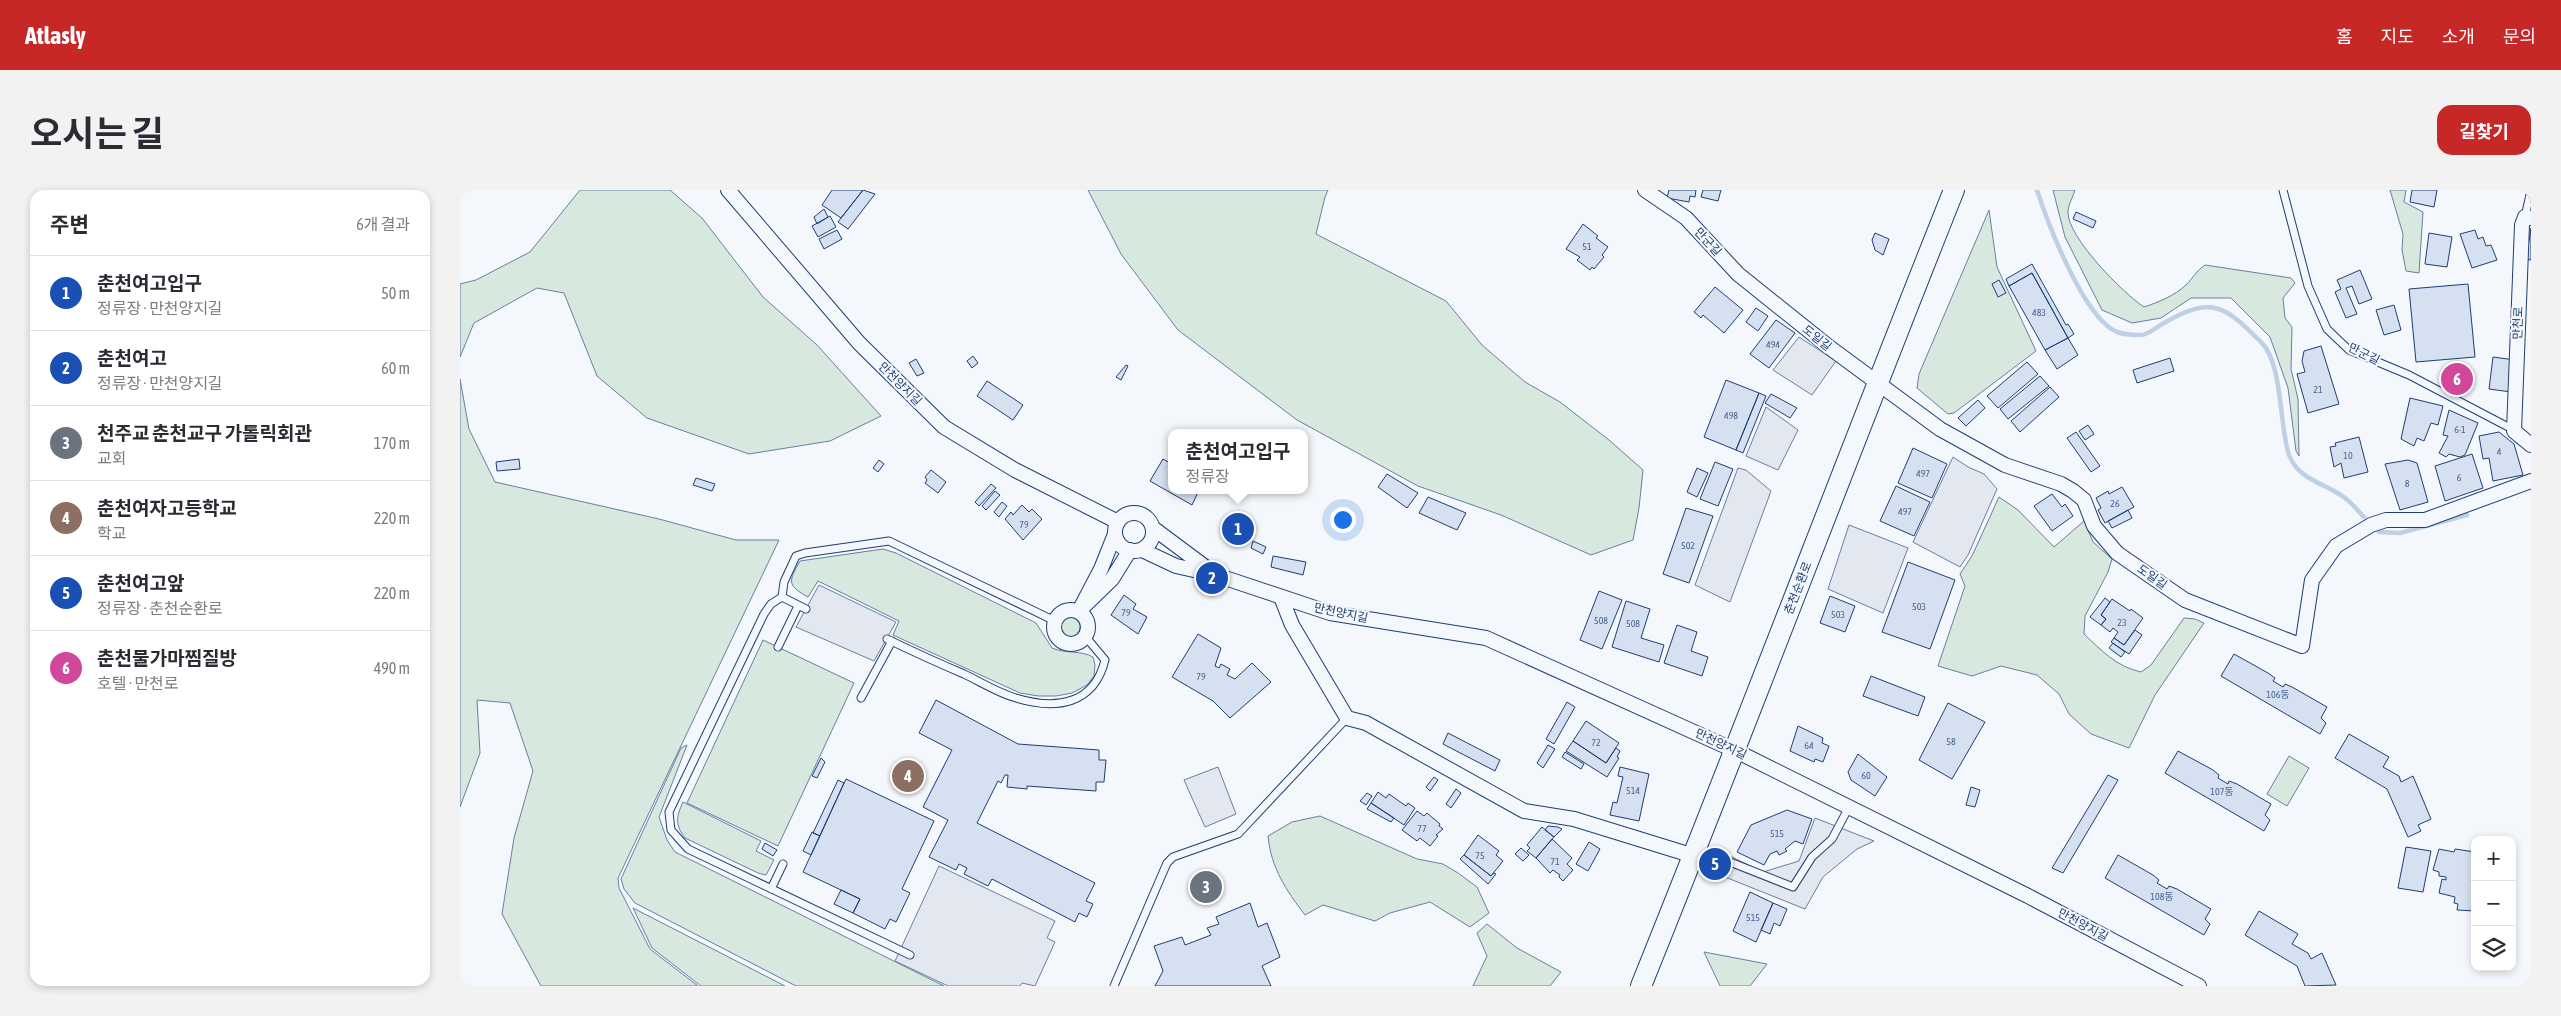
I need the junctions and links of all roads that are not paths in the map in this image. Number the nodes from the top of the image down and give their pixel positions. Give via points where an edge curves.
1 (728, 190) edge
2 (1645, 190) edge
3 (1954, 190) edge
4 (2283, 190) edge
5 (2531, 190) edge
6 (2528, 217) edge
7 (1768, 298) joint
8 (1876, 384) junction
9 (2514, 431) junction
10 (2531, 445) edge
11 (2531, 481) edge
12 (1117, 528) junction
13 (1153, 528) junction
14 (1136, 550) junction
15 (1216, 576) junction
16 (782, 597) junction
17 (1281, 597) junction
18 (798, 606) junction
19 (806, 609) dead end
20 (1078, 612) junction
21 (1054, 621) junction
22 (1085, 636) junction
23 (778, 647) dead end
24 (861, 698) dead end
25 (1347, 718) junction
26 (1736, 751) junction
27 (1849, 807) junction
28 (1695, 852) junction
29 (782, 864) dead end
30 (771, 889) junction
31 (910, 955) dead end
32 (1114, 986) edge
33 (1641, 986) edge
34 (2199, 986) edge

1 - 12 street, 만천양지길 via 859,344 944,427
2 - 7 street, 만군길 via 1686,218 1738,274
3 - 8 street, 춘천순환로
4 - 9 lane, 만군길 via 2308,286 2327,329 2349,350 2409,375
5 - 6 lane, 만천로
6 - 9 street, 만천로 via 2522,225
7 - 8 street, 도일길
8 - 11 street, 도일길 via 1940,429 2005,465 2061,484 2073,492 2084,500 2094,526 2117,553 2185,600 2302,646 2312,580 2336,546 2386,520 2425,520
8 - 26 street, 춘천순환로
9 - 10 street, 만군길
12 - 13 street via 1128,514 1140,514
12 - 14 street via 1120,545
12 - 20 street via 1101,569
13 - 14 street via 1151,541
13 - 15 street
14 - 15 street, 만천양지길 via 1176,566
14 - 20 street
15 - 17 street, 만천양지길
16 - 18 lane
16 - 21 lane via 784,582 796,556 889,541
16 - 30 lane via 764,614 669,812 671,830 688,849
17 - 25 street via 1292,625
17 - 26 street, 만천양지길 via 1330,613 1486,638
18 - 19 lane
18 - 23 lane
20 - 21 street via 1067,610
20 - 22 street via 1088,626
21 - 22 street via 1054,632 1061,641 1077,643
22 - 24 lane via 1105,660 1101,677 1091,691 1073,701 1045,704 1016,698 889,640
25 - 28 street via 1366,724 1524,811 1574,820
25 - 32 lane via 1238,834 1167,862
26 - 27 street, 만천양지길
26 - 28 street, 춘천순환로
27 - 28 lane via 1832,839 1812,856 1793,887
27 - 34 street, 만천양지길
28 - 33 street, 춘천순환로
29 - 30 lane
30 - 31 lane

